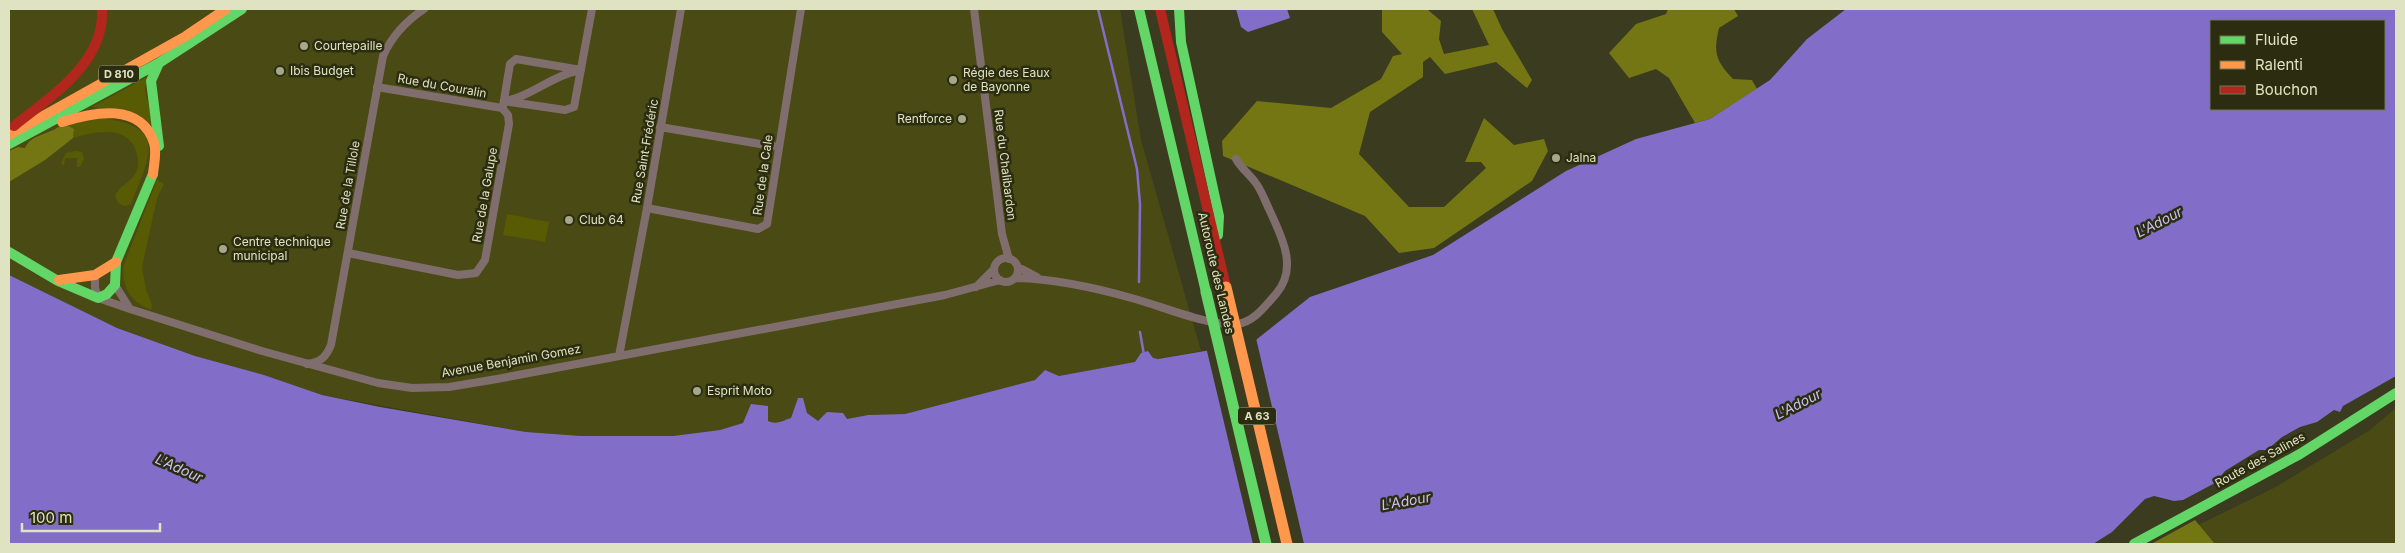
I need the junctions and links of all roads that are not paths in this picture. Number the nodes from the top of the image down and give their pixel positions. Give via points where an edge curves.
1 (102, 9) edge
2 (226, 9) edge
3 (242, 9) edge
4 (424, 9) edge
5 (592, 9) edge
6 (681, 9) edge
7 (802, 9) edge
8 (974, 9) edge
9 (1135, 9) edge
10 (1139, 9) edge
11 (1160, 9) edge
12 (1179, 9) edge
13 (159, 63) junction
14 (581, 70) junction
15 (377, 87) junction
16 (503, 104) junction
17 (660, 127) junction
18 (9, 131) edge
19 (9, 134) edge
20 (28, 134) junction
21 (9, 144) edge
22 (778, 147) junction
23 (1173, 152) junction
24 (1236, 159) dead end
25 (153, 174) junction
26 (647, 208) junction
27 (1217, 248) junction
28 (9, 252) edge
29 (348, 253) junction
30 (1005, 259) junction
31 (116, 262) junction
32 (1018, 267) junction
33 (994, 269) junction
34 (95, 275) junction
35 (1016, 278) junction
36 (1041, 279) junction
37 (1000, 280) junction
38 (58, 281) junction
39 (115, 285) junction
40 (976, 288) junction
41 (98, 298) junction
42 (130, 309) junction
43 (618, 356) junction
44 (305, 364) junction
45 (2396, 393) edge
46 (1266, 544) edge
47 (1288, 544) edge
48 (2134, 544) edge

1 - 18 main road via 103,24 91,54 72,76
2 - 19 main road, D 810 via 186,36
3 - 13 main road, D 810
4 - 15 street, Rue de la Tillole via 390,42
5 - 14 street
6 - 17 street, Rue Saint-Frédéric
7 - 22 street, Rue de la Cale
8 - 30 street, Rue du Chalibardon
9 - 23 main road
10 - 23 main road, Autoroute des Landes / A 63
11 - 27 main road, Autoroute des Landes / A 63
12 - 27 main road via 1183,51 1219,216
13 - 20 main road, D 810
13 - 25 main road via 151,81 160,149
14 - 16 street via 566,73
14 - 16 street, Rue du Couralin via 572,109
14 - 16 street, Rue de la Galupe via 516,59 510,64
15 - 16 street, Rue du Couralin
15 - 29 street, Rue de la Tillole
16 - 29 street, Rue de la Galupe via 509,124 485,260 476,273 458,275
17 - 22 street
17 - 26 street, Rue Saint-Frédéric
20 - 21 main road, D 810
20 - 25 main road via 95,112 136,119 154,143
22 - 26 street, Rue de la Cale via 767,224 758,229
23 - 46 main road, Autoroute des Landes / A 63, bridge
24 - 36 street via 1256,182 1286,249 1288,273 1279,290 1252,319 1237,324 1196,318 1132,298
25 - 31 main road
26 - 43 street, Rue Saint-Frédéric
27 - 47 main road, Autoroute des Landes / A 63, bridge
28 - 38 main road, Avenue Benjamin Gomez
29 - 44 street, Rue de la Tillole via 331,345 327,355
30 - 32 street
30 - 33 street
31 - 34 main road
31 - 39 main road
32 - 35 street
32 - 36 street
33 - 37 street
33 - 40 street
34 - 38 main road
34 - 41 street
35 - 36 street
35 - 37 street via 1006,282
37 - 40 street, Avenue Benjamin Gomez
38 - 41 main road, Avenue Benjamin Gomez
39 - 41 main road
39 - 42 street
40 - 43 street, Avenue Benjamin Gomez
41 - 42 street, Avenue Benjamin Gomez
42 - 44 street, Avenue Benjamin Gomez
43 - 44 street, Avenue Benjamin Gomez via 449,387 412,388 378,383
45 - 48 main road, Route des Salines via 2355,422

